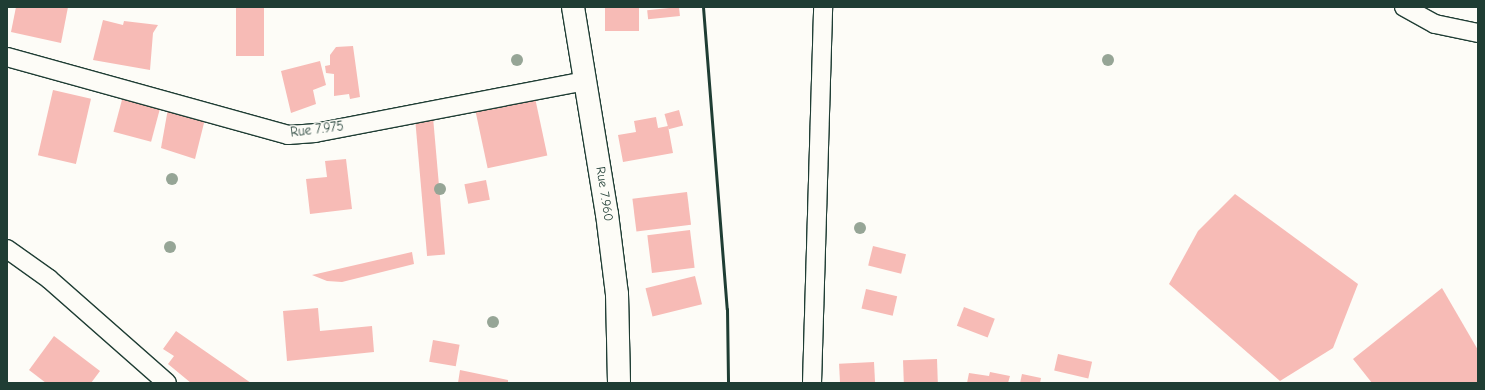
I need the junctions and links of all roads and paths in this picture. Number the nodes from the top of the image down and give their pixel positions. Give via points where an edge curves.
1 (573, 7) edge
2 (823, 7) edge
3 (1404, 7) edge
4 (1478, 32) edge
5 (7, 57) edge
6 (586, 81) junction
7 (7, 248) edge
8 (167, 383) edge
9 (619, 383) edge
10 (812, 383) edge

1 - 6 street, Rue 7.960
2 - 10 street
3 - 4 street via 1435,24
5 - 6 street, Rue 7.975 via 288,135 315,133
6 - 9 street, Rue 7.960 via 617,294
7 - 8 street via 48,279

